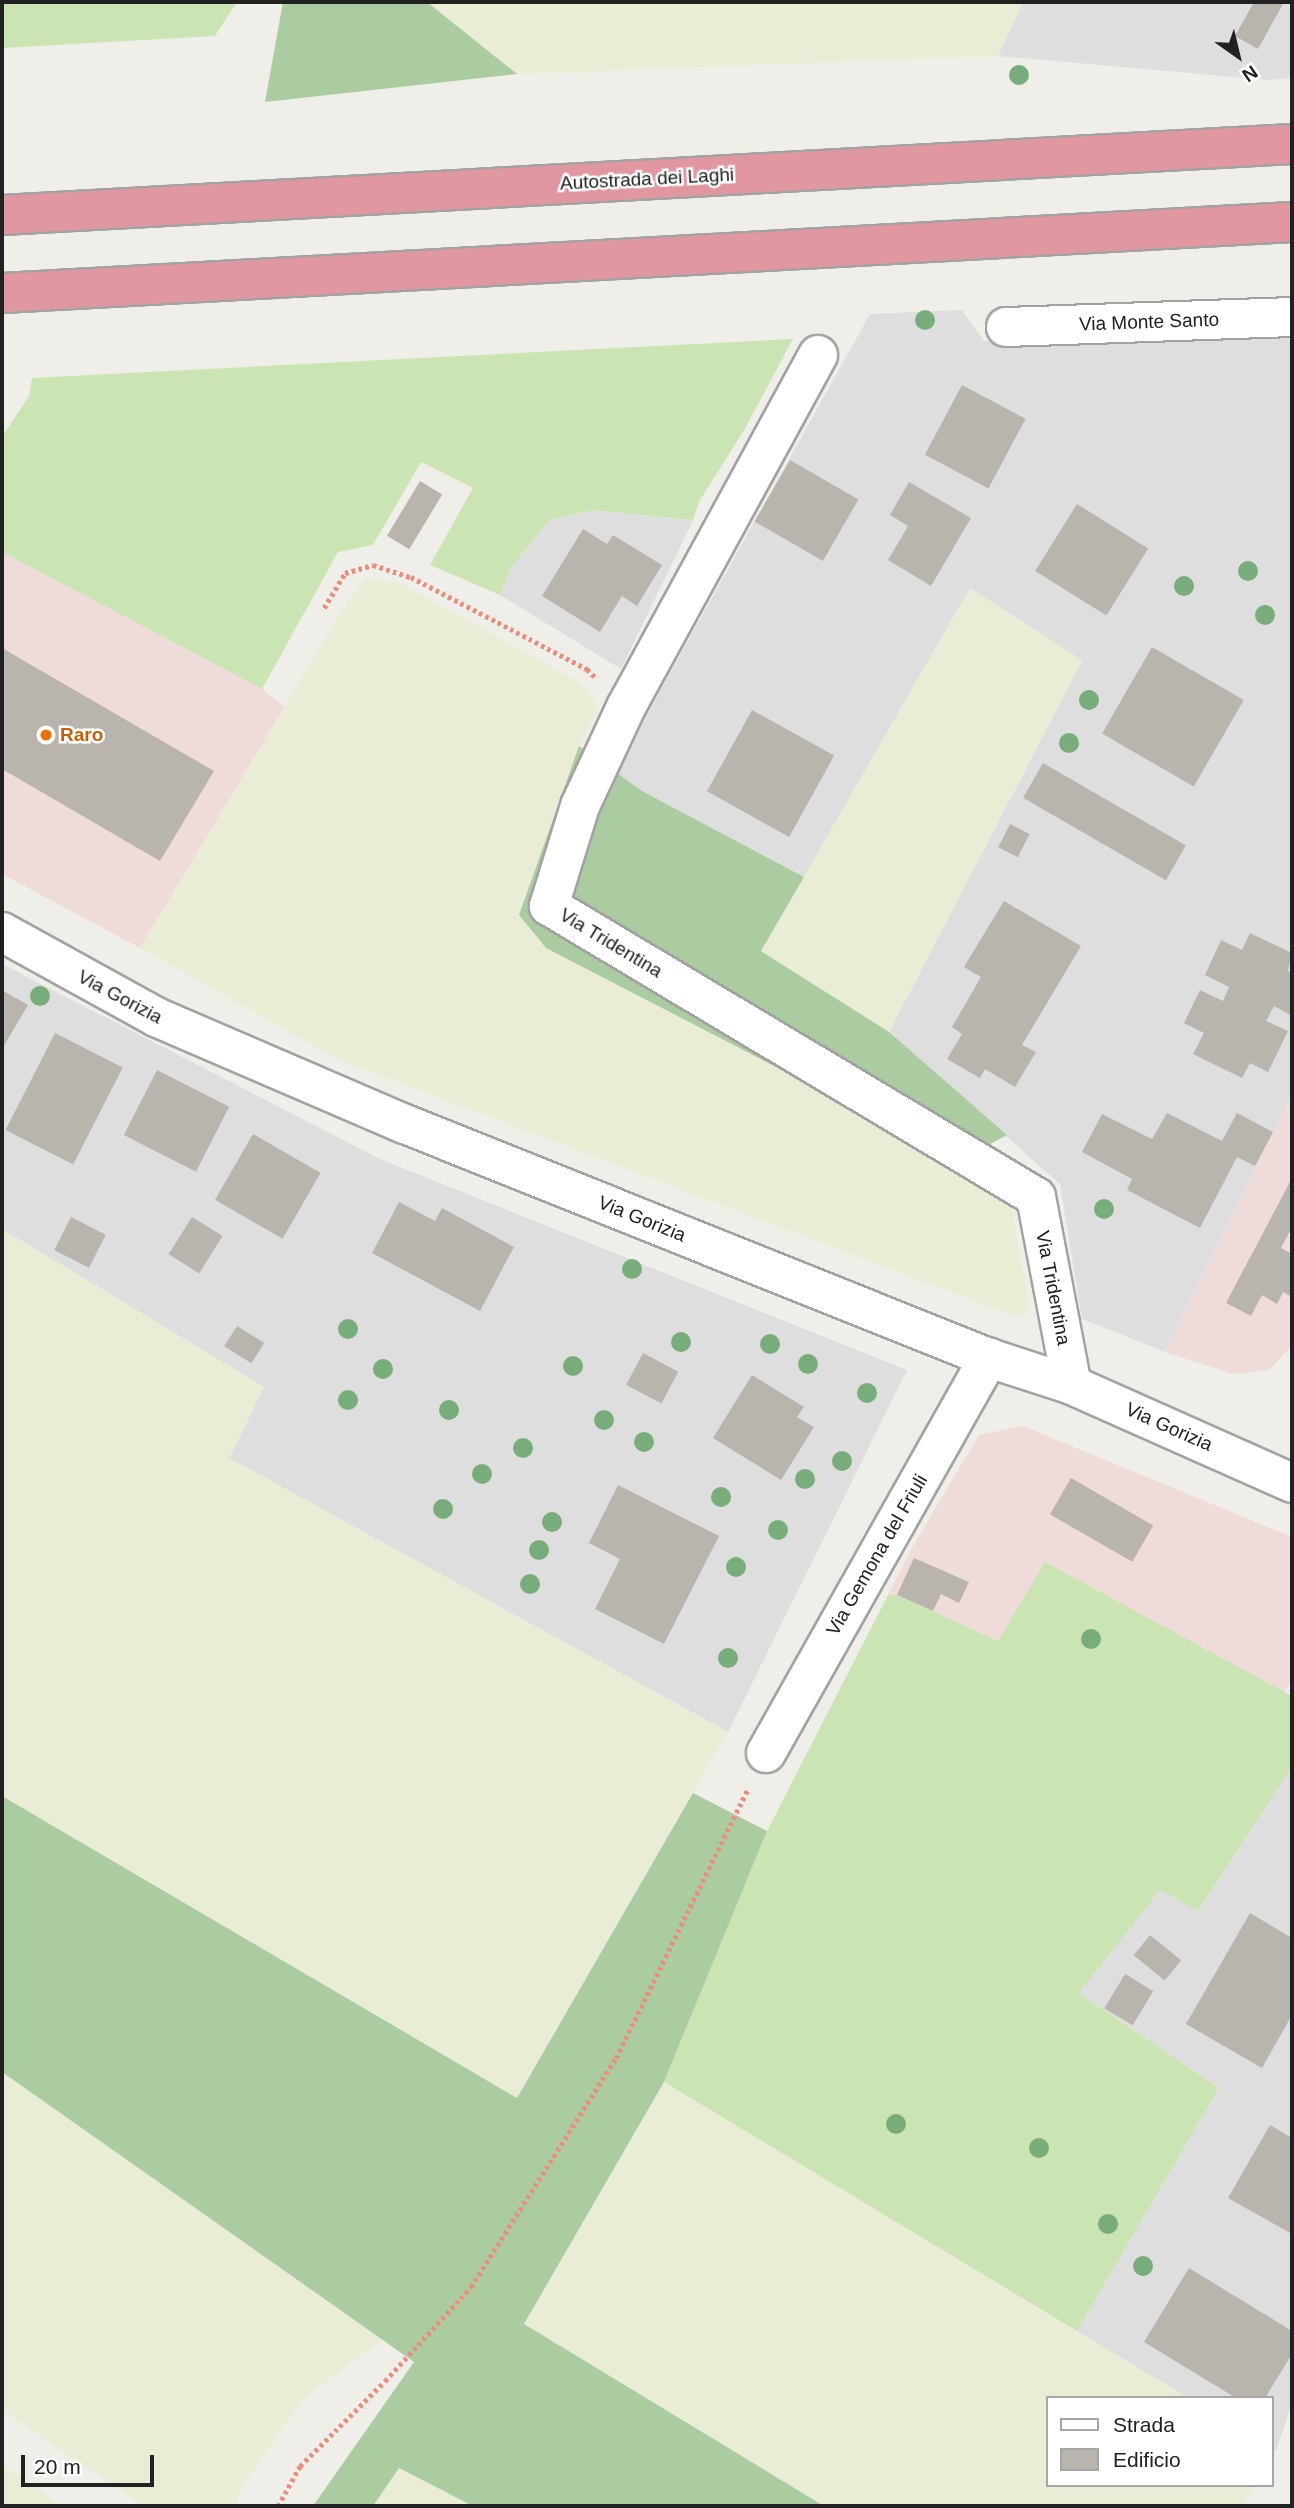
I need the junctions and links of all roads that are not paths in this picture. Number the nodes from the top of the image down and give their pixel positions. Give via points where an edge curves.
1 (1292, 144) edge
2 (2, 215) edge
3 (1292, 222) edge
4 (2, 293) edge
5 (1292, 317) edge
6 (1006, 327) dead end
7 (818, 355) dead end
8 (2, 932) edge
9 (989, 1358) junction
10 (1072, 1385) junction
11 (1289, 1472) edge
12 (766, 1753) road end

1 - 2 highway, Autostrada dei Laghi
3 - 4 highway
5 - 6 street, Via Monte Santo
7 - 10 street, Via Tridentina via 626,707 580,806 549,906 1036,1197
8 - 9 street, Via Gorizia via 168,1023 405,1124
9 - 10 street, Via Gorizia
9 - 12 street, Via Gemona del Friuli
10 - 11 street, Via Gorizia

